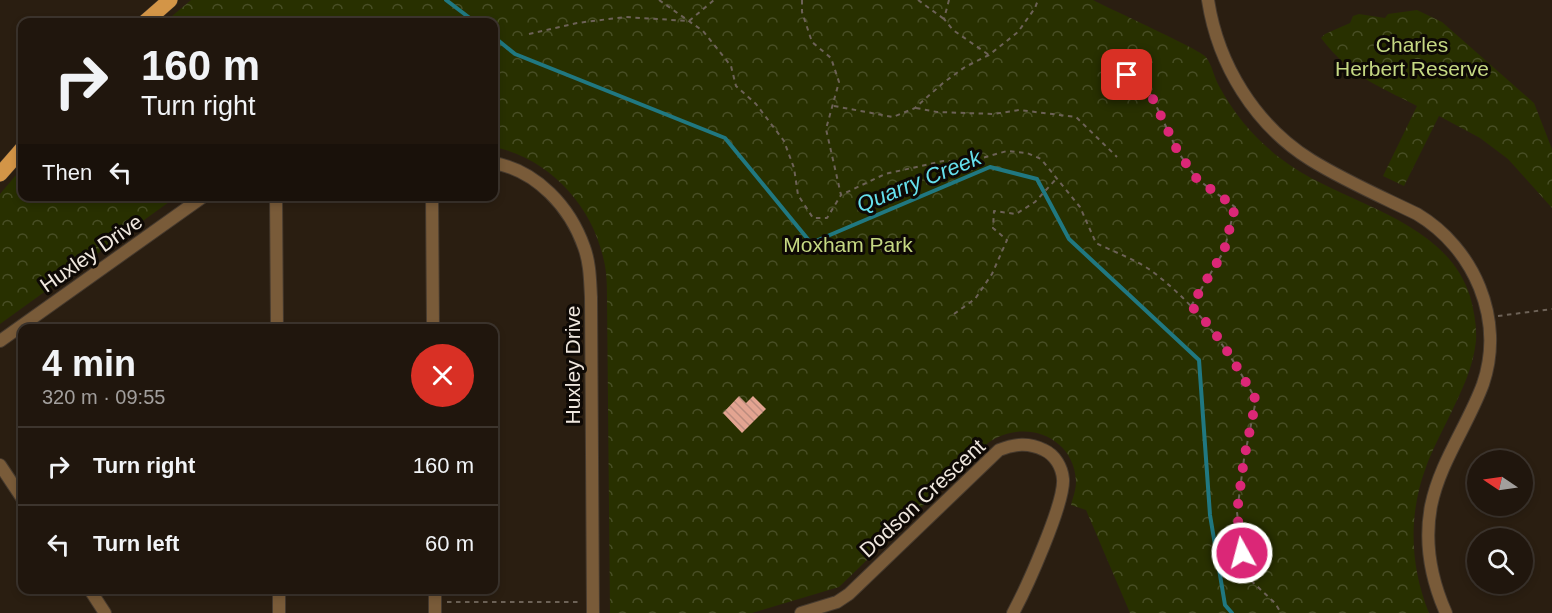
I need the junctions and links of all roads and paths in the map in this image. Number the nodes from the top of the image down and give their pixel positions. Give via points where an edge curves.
1 (170, 0) edge
2 (659, 0) edge
3 (714, 0) edge
4 (802, 0) edge
5 (918, 0) edge
6 (950, 0) edge
7 (1038, 0) edge
8 (1208, 0) edge
9 (150, 18) edge
10 (944, 20) junction
11 (689, 21) junction
12 (529, 34) dead end
13 (990, 55) junction
14 (1127, 75) dead end
15 (834, 106) junction
16 (915, 108) junction
17 (18, 154) edge
18 (1118, 157) dead end
19 (498, 164) edge
20 (0, 174) edge
21 (1057, 178) junction
22 (841, 195) junction
23 (197, 201) edge
24 (276, 201) edge
25 (432, 201) edge
26 (1191, 306) junction
27 (1552, 309) edge
28 (954, 314) dead end
29 (1489, 318) junction
30 (24, 324) edge
31 (277, 324) edge
32 (433, 324) edge
33 (18, 328) edge
34 (0, 341) edge
35 (0, 465) edge
36 (18, 492) edge
37 (93, 594) edge
38 (279, 594) edge
39 (435, 602) edge
40 (593, 607) edge
41 (105, 613) edge
42 (279, 613) edge
43 (801, 613) edge
44 (1013, 613) edge
45 (1281, 613) edge
46 (1446, 613) edge

1 - 9 main road
2 - 11 path
3 - 11 path
4 - 15 path via 812,42 831,58 839,82
5 - 10 path
6 - 10 path
7 - 13 path via 1018,32
8 - 29 street via 1216,35 1233,78 1256,111 1309,159 1417,214 1450,239 1476,276
10 - 13 path
11 - 12 path via 625,17
11 - 22 path via 731,66 736,86 756,104 784,141 798,195 813,218 827,218
13 - 16 path via 965,67
14 - 26 path via 1151,95 1178,152 1197,179 1235,207 1224,251
15 - 16 path via 893,117
15 - 22 path via 826,129
16 - 18 path via 994,114 1019,110 1076,117
17 - 20 main road
19 - 40 street, Huxley Drive via 526,175 564,207 585,248 591,297
21 - 22 path via 1041,159 1007,151 968,162 943,161 885,174
21 - 26 path via 1080,207 1096,243 1152,271
21 - 28 path via 1035,202 1016,214 994,211 993,228 1007,240 992,274 975,299
23 - 30 street, Huxley Drive
24 - 31 street
25 - 32 street
26 - 45 path via 1231,356 1256,400 1237,512 1244,574
27 - 29 path
29 - 46 street via 1490,348 1484,382 1442,471 1431,507 1430,558 1434,583
33 - 34 street, Huxley Drive
35 - 36 street
37 - 41 street
38 - 42 street
39 - 40 path
43 - 44 street, Dodson Crescent via 837,602 849,594 999,450 1025,444 1054,457 1063,479 1061,498

